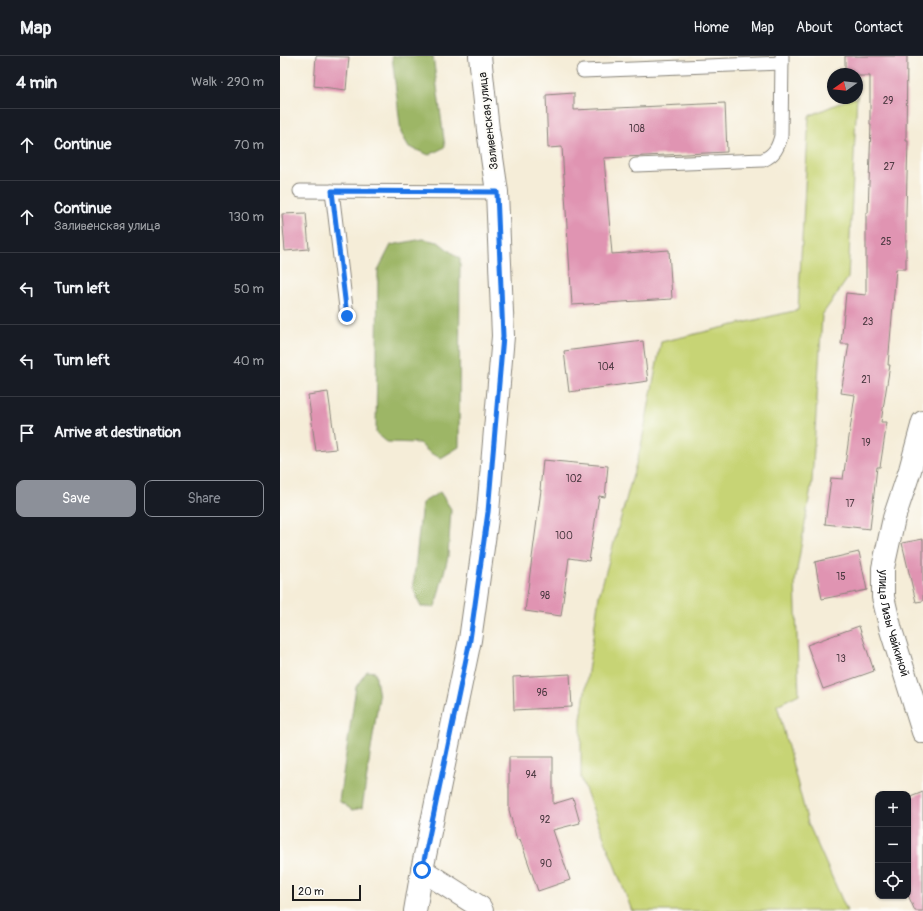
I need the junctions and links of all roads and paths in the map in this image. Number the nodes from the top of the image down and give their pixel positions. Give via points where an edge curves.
1 (480, 56) edge
2 (782, 60) edge
3 (583, 71) dead end
4 (636, 165) dead end
5 (300, 191) dead end
6 (332, 191) junction
7 (497, 192) junction
8 (347, 316) dead end
9 (923, 422) edge
10 (923, 732) edge
11 (422, 870) junction
12 (415, 911) edge
13 (482, 911) edge

1 - 7 street, Заливенская улица
2 - 3 lane
2 - 4 lane via 781,136 777,148 769,157 763,160
5 - 6 lane
6 - 7 lane
6 - 8 lane
7 - 11 street, Заливенская улица via 503,336 488,512 470,640
9 - 10 street, улица Лизы Чайкиной via 894,518 883,568 883,597
11 - 12 street, Заливенская улица
11 - 13 street via 480,907

